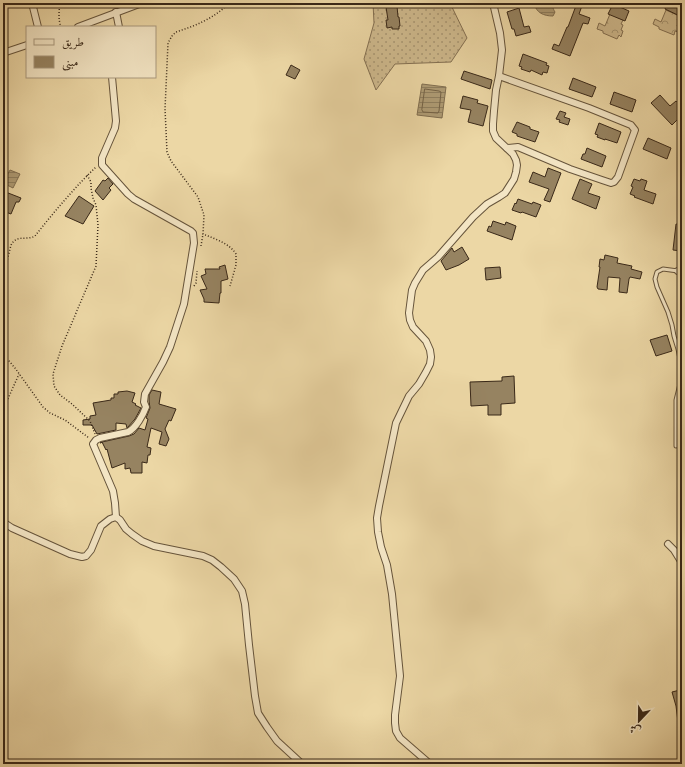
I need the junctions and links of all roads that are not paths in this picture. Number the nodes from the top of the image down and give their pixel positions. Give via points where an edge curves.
1 (32, 3) edge
2 (142, 3) edge
3 (493, 3) edge
4 (116, 12) junction
5 (38, 26) edge
6 (81, 26) edge
7 (119, 26) edge
8 (26, 45) edge
9 (3, 53) edge
10 (499, 76) junction
11 (112, 78) edge
12 (507, 148) junction
13 (680, 271) edge
14 (682, 369) edge
15 (682, 376) edge
16 (676, 446) dead end
17 (116, 517) junction
18 (3, 522) edge
19 (668, 544) dead end
20 (682, 563) edge
21 (302, 764) edge
22 (430, 764) edge

1 - 5 street
2 - 4 street
3 - 10 street via 502,50
4 - 6 street
4 - 7 street
8 - 9 street
10 - 12 street via 492,124 496,138
10 - 12 street via 631,125 635,130 618,177 611,183 518,148
11 - 17 street via 116,121 102,158 102,165 138,202 190,230 194,243 184,304 170,347 145,394 146,407 143,415 131,431 106,436 93,444 113,491
12 - 22 street via 513,154 517,165 510,186 505,193 473,217 423,270 412,290 410,320 430,350 430,364 396,422 378,506 378,532 392,594 400,676 395,715 396,731 400,738
13 - 14 lane via 663,269 657,272 655,279 672,325
15 - 16 lane via 676,400
17 - 18 street via 101,526 91,550 82,557 70,554
17 - 21 street via 126,529 142,541 203,556 212,560 234,579 242,591 245,604 258,713 278,741
19 - 20 street

